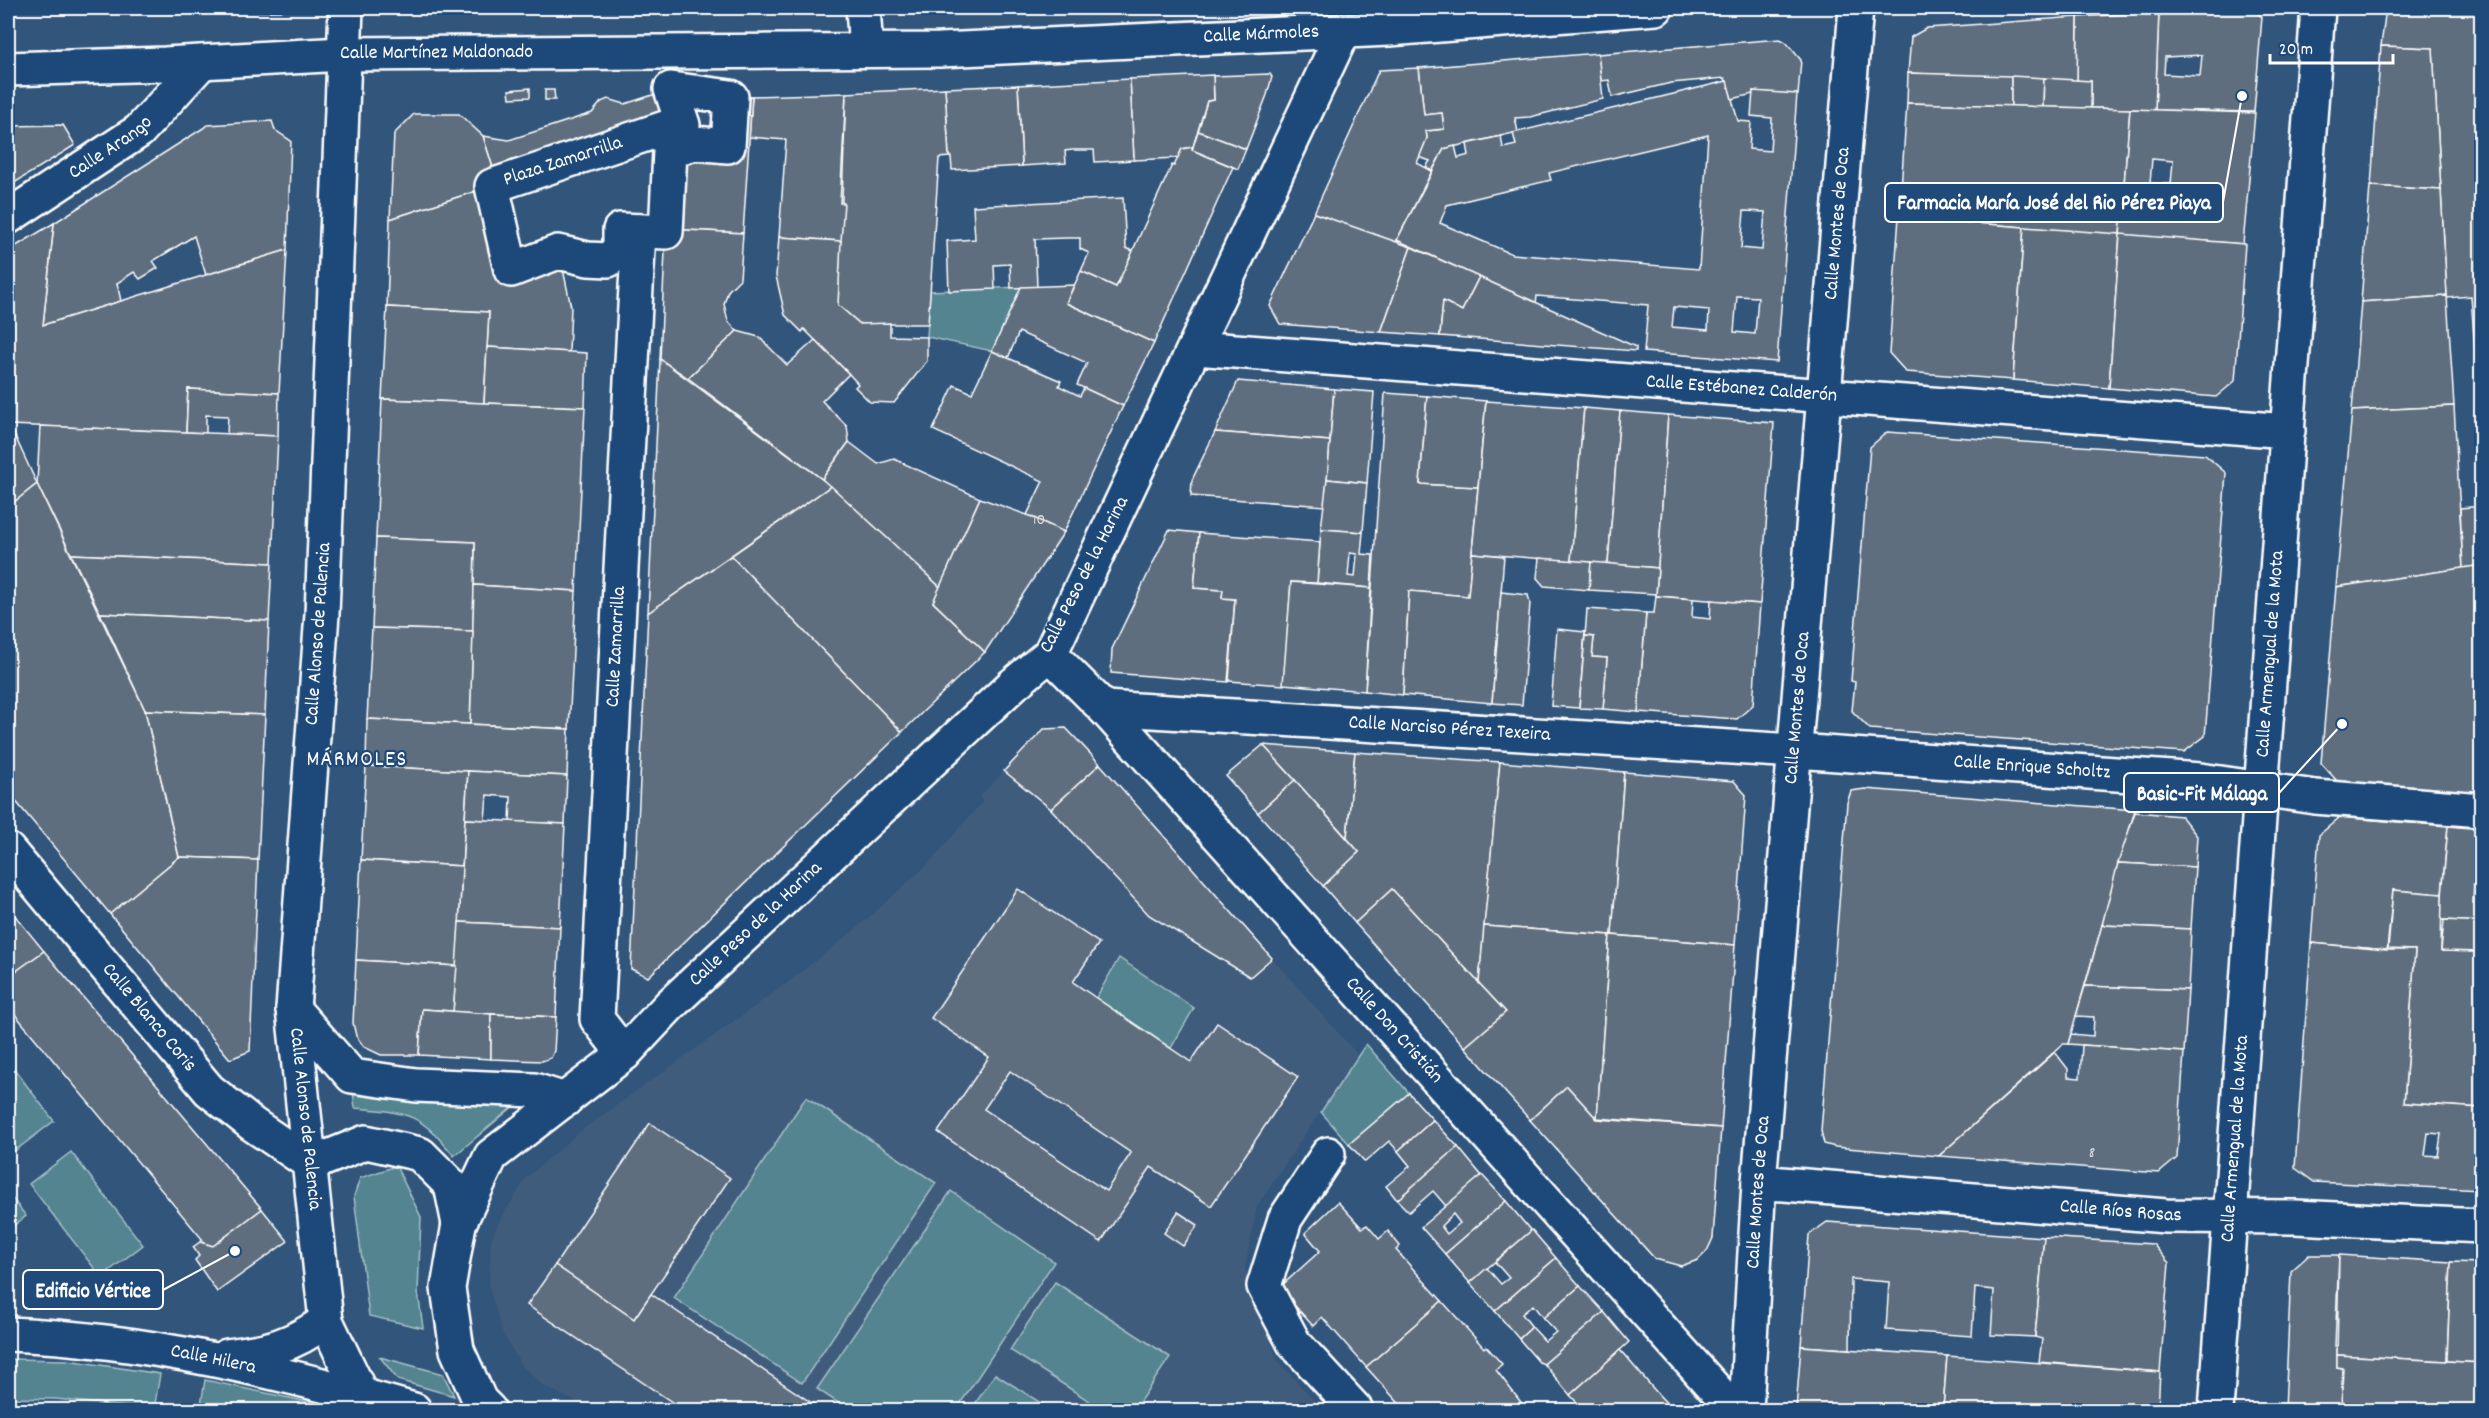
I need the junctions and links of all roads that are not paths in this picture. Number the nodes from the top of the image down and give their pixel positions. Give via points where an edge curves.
1 (346, 8) edge
2 (864, 8) edge
3 (1656, 8) edge
4 (1856, 8) edge
5 (2318, 8) edge
6 (1391, 19) edge
7 (1343, 32) junction
8 (866, 50) junction
9 (343, 54) junction
10 (202, 62) junction
11 (8, 69) edge
12 (8, 217) edge
13 (639, 231) junction
14 (1195, 348) junction
15 (1826, 395) junction
16 (2288, 431) junction
17 (1050, 654) junction
18 (1104, 708) junction
19 (1796, 751) junction
20 (2262, 790) junction
21 (2481, 810) edge
22 (8, 850) edge
23 (293, 1009) junction
24 (624, 1054) junction
25 (565, 1100) junction
26 (1328, 1154) dead end
27 (311, 1164) junction
28 (1760, 1182) junction
29 (2230, 1216) junction
30 (459, 1224) junction
31 (2481, 1226) edge
32 (326, 1321) junction
33 (8, 1334) edge
34 (211, 1358) junction
35 (369, 1403) edge
36 (414, 1410) edge
37 (489, 1410) edge
38 (1356, 1410) edge
39 (1734, 1410) edge
40 (1746, 1410) edge
41 (2216, 1410) edge

1 - 9 street, Calle Alonso de Palencia
2 - 8 street
3 - 6 street, Calle Mármoles
4 - 15 street, Calle Montes de Oca
5 - 16 street, Calle Armengual de la Mota
6 - 7 street, Calle Mármoles
7 - 8 street, Calle Mármoles
7 - 14 street, Calle Peso de la Harina
8 - 9 street, Calle Martínez Maldonado
9 - 10 street, Calle Martínez Maldonado
9 - 23 street, Calle Alonso de Palencia via 344,127 322,614
10 - 11 street, Calle Martínez Maldonado
10 - 12 street, Calle Arango via 139,131
13 - 13 street, Plaza Zamarrilla via 620,230 620,249 608,260 558,252 511,270 492,186 683,125 671,89 731,97 728,146 694,143 670,151 666,232
13 - 24 street, Calle Zamarrilla via 597,1019
14 - 15 street, Calle Estébanez Calderón
14 - 17 street, Calle Peso de la Harina
15 - 16 street, Calle Estébanez Calderón
15 - 19 street, Calle Montes de Oca
16 - 20 street, Calle Armengual de la Mota
17 - 18 street, Calle Don Cristián
17 - 24 street, Calle Peso de la Harina via 679,997
18 - 19 street, Calle Narciso Pérez Texeira
18 - 39 street, Calle Don Cristián
19 - 20 street, Calle Enrique Scholtz via 2200,780
19 - 28 street, Calle Montes de Oca
20 - 21 street, Calle Enrique Scholtz
20 - 29 street, Calle Armengual de la Mota
22 - 27 street, Calle Blanco Coris via 209,1090
23 - 25 street via 352,1076 416,1085 534,1090
23 - 27 street, Calle Alonso de Palencia
24 - 25 street, Calle Peso de la Harina
25 - 30 street, Calle Peso de la Harina via 491,1156
26 - 38 street via 1285,1219 1264,1286 1294,1343
27 - 30 street via 366,1142 420,1154 451,1185
27 - 32 street, Calle Alonso de Palencia
28 - 29 street, Calle Ríos Rosas via 2166,1216
28 - 40 street, Calle Montes de Oca
29 - 31 street, Calle Ríos Rosas
29 - 41 street, Calle Armengual de la Mota
30 - 37 street, Calle Peso de la Harina via 448,1288 457,1350 480,1401
32 - 34 street via 299,1340 262,1352
32 - 35 street, Calle Alonso de Palencia
33 - 34 street, Calle Hilera via 70,1336
34 - 35 street, Calle Hilera
35 - 36 street, Calle Hilera

